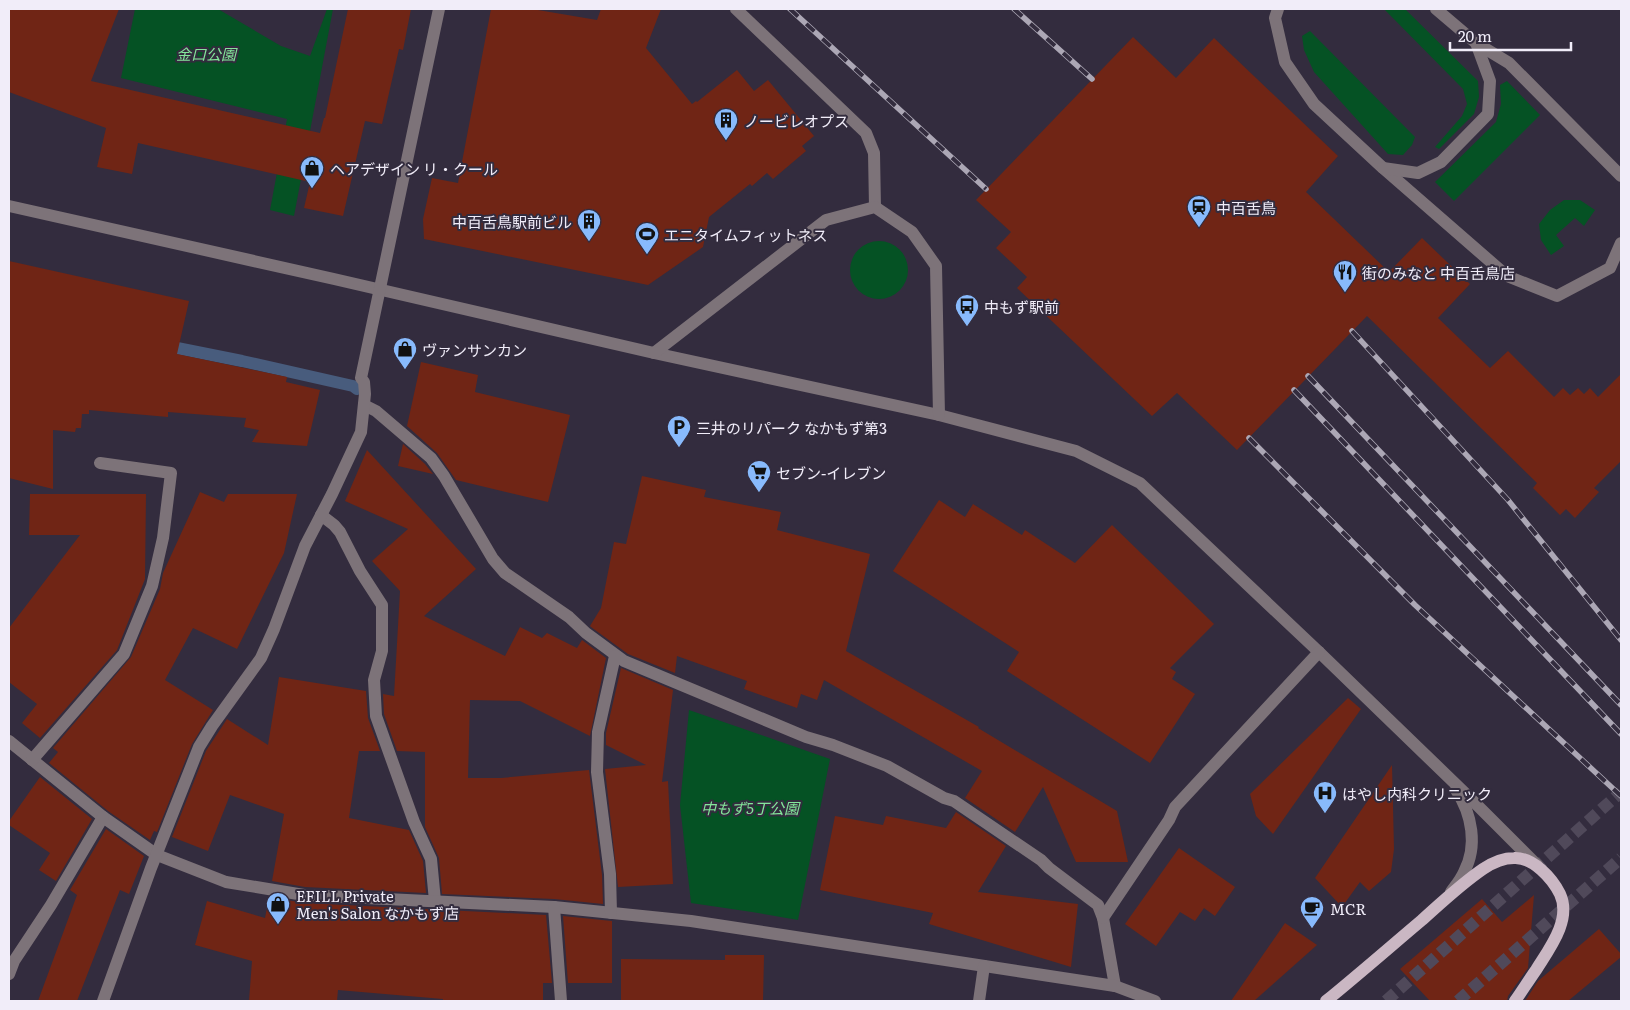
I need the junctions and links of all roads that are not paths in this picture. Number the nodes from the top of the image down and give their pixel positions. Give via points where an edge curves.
1 (439, 9) edge
2 (736, 9) edge
3 (1278, 9) edge
4 (1436, 9) edge
5 (1476, 43) junction
6 (1383, 168) junction
7 (1621, 176) edge
8 (9, 206) edge
9 (875, 207) junction
10 (1621, 243) edge
11 (378, 289) junction
12 (654, 353) junction
13 (364, 405) junction
14 (939, 415) junction
15 (100, 463) dead end
16 (321, 515) junction
17 (1319, 652) junction
18 (615, 656) junction
19 (10, 743) edge
20 (32, 760) junction
21 (1445, 774) junction
22 (103, 817) junction
23 (157, 855) junction
24 (1549, 878) junction
25 (1447, 898) junction
26 (436, 901) junction
27 (554, 908) junction
28 (611, 913) junction
29 (1103, 918) junction
30 (984, 966) junction
31 (9, 974) edge
32 (1114, 986) junction
33 (103, 1001) edge
34 (561, 1001) edge
35 (979, 1001) edge
36 (1155, 1001) edge
37 (1326, 1001) edge
38 (1515, 1001) edge

1 - 11 street
2 - 9 street via 866,133 874,153
3 - 6 street via 1275,18 1285,62 1314,104
4 - 5 street
5 - 6 street via 1490,81 1488,114 1441,162 1418,173
5 - 7 street via 1509,63
6 - 10 street via 1507,276 1557,296 1610,268
8 - 11 street
9 - 12 street via 826,220
9 - 14 street via 912,232 936,266
11 - 12 street
11 - 13 street via 361,378 365,386
12 - 14 street
13 - 16 street via 361,432
13 - 18 street via 376,411 431,458 493,559 505,573 569,617
14 - 17 street via 1076,451 1140,483
15 - 20 street via 171,473 163,538 152,586 124,654
16 - 23 street via 305,546 261,658 202,741
16 - 26 street via 340,532 382,605 382,651 374,680 376,716 414,822 431,859
17 - 21 street
17 - 29 street via 1175,807
18 - 28 street via 598,732 597,772 610,874
18 - 29 street via 806,737 887,766 954,801 1041,860 1096,903
19 - 20 street
20 - 22 street
21 - 24 street
21 - 25 street via 1468,813 1472,840 1465,872
22 - 23 street
22 - 31 street
23 - 26 street via 226,882 246,886 304,895
23 - 33 street
24 - 25 main road via 1523,858 1501,860 1484,868
24 - 38 main road via 1561,897 1561,925
25 - 37 main road
26 - 27 street
27 - 28 street
27 - 34 street
28 - 30 street via 691,921
29 - 32 street
30 - 32 street
30 - 35 street
32 - 36 street

